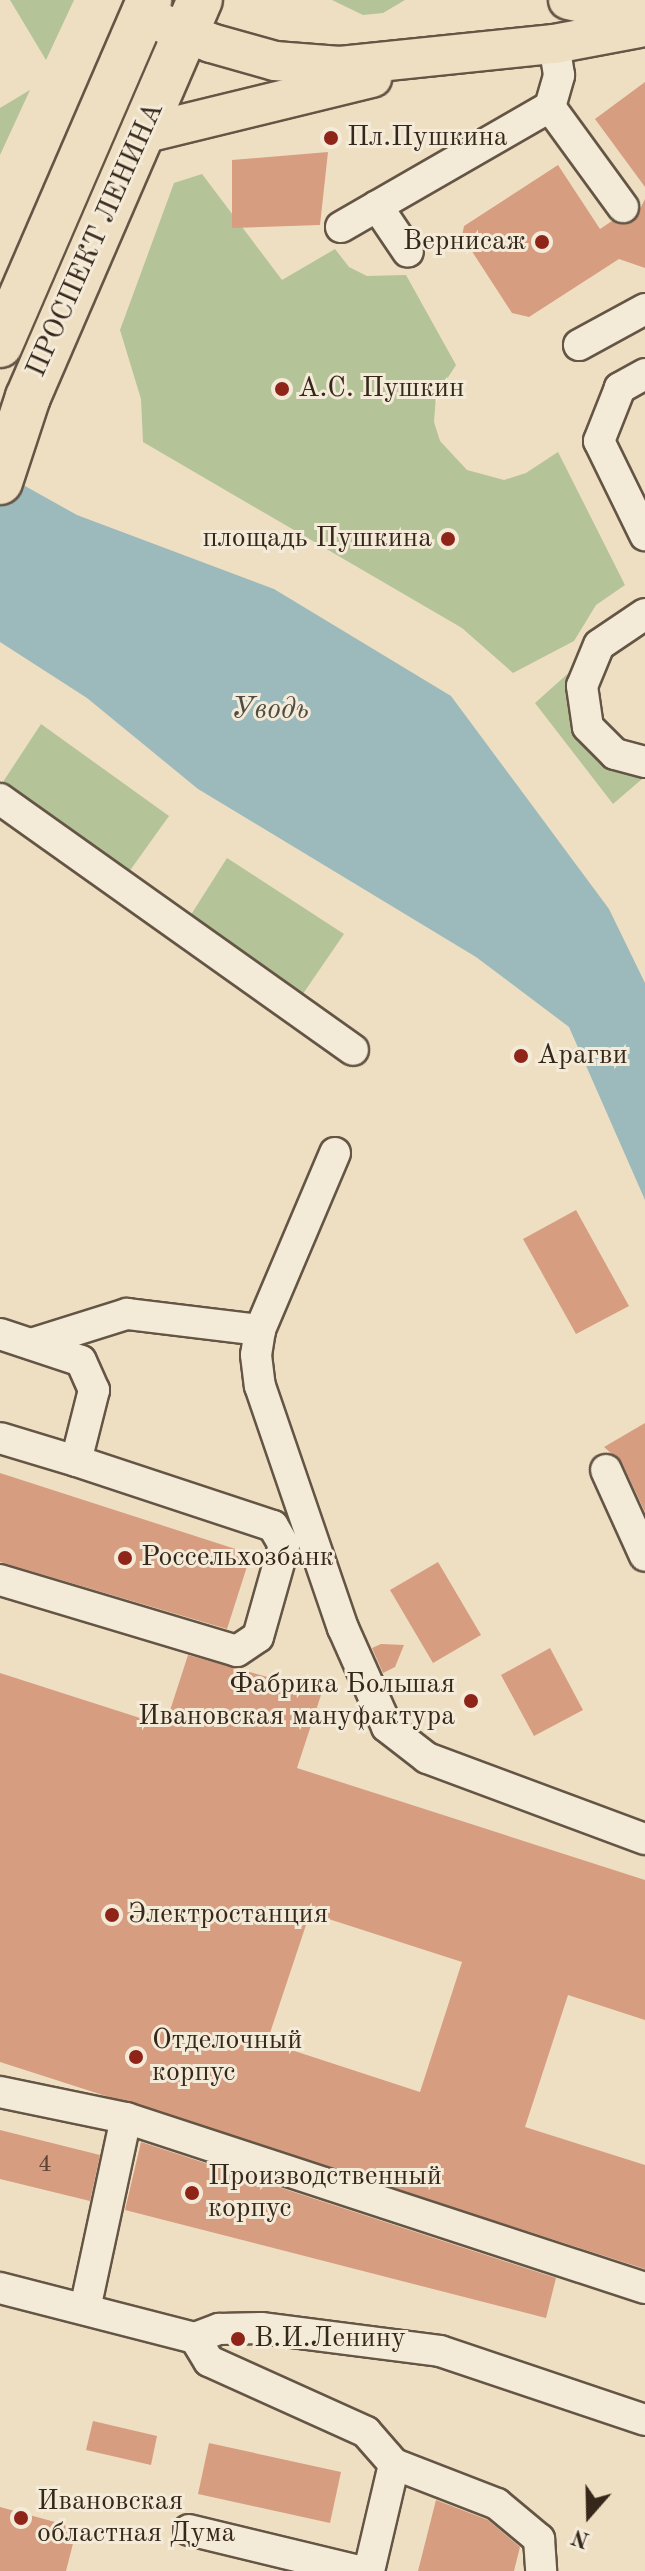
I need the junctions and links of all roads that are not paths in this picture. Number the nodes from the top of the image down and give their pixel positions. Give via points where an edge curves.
1 (568, 0) edge
2 (146, 8) edge
3 (193, 17) edge
4 (645, 17) edge
5 (645, 27) edge
6 (554, 44) junction
7 (449, 57) junction
8 (550, 107) junction
9 (142, 134) junction
10 (377, 206) junction
11 (623, 207) dead end
12 (341, 227) dead end
13 (408, 252) dead end
14 (645, 309) edge
15 (1, 341) edge
16 (579, 345) dead end
17 (645, 374) edge
18 (0, 482) edge
19 (645, 535) edge
20 (645, 614) edge
21 (645, 762) edge
22 (0, 799) edge
23 (353, 1050) dead end
24 (335, 1153) dead end
25 (260, 1330) junction
26 (0, 1334) edge
27 (31, 1344) junction
28 (0, 1438) edge
29 (76, 1461) junction
30 (606, 1470) dead end
31 (645, 1556) edge
32 (0, 1580) edge
33 (645, 1839) edge
34 (0, 2092) edge
35 (126, 2118) junction
36 (0, 2288) edge
37 (645, 2288) edge
38 (85, 2309) junction
39 (195, 2338) junction
40 (645, 2420) edge
41 (394, 2464) junction
42 (189, 2530) dead end
43 (359, 2571) edge
44 (369, 2571) edge
45 (541, 2571) edge

1 - 4 main road
2 - 3 main road
2 - 15 highway, ПРОСПЕКТ ЛЕНИНА
3 - 7 main road via 275,61 340,66
3 - 9 highway, ПРОСПЕКТ ЛЕНИНА
5 - 6 main road
6 - 7 main road
6 - 8 street via 559,75
7 - 9 main road
8 - 10 street
8 - 11 street
9 - 18 highway, ПРОСПЕКТ ЛЕНИНА via 28,397
10 - 12 street
10 - 13 street
14 - 16 street
17 - 19 street via 620,388 599,441
20 - 21 street via 599,645 582,686 588,727 615,754
22 - 23 street
24 - 25 street
25 - 27 street via 127,1314
25 - 33 street via 260,1386 343,1628 387,1727 427,1758
26 - 27 street
27 - 29 street via 81,1361 94,1390
28 - 29 street
29 - 32 street via 273,1526 284,1545 258,1637 237,1651
30 - 31 street
34 - 35 street
35 - 37 street
35 - 38 street
36 - 38 street
38 - 39 street
39 - 40 street via 219,2329 261,2328 440,2351
39 - 41 street via 209,2361 366,2432
41 - 44 street
41 - 45 street via 497,2504 520,2520 539,2539
42 - 43 street

